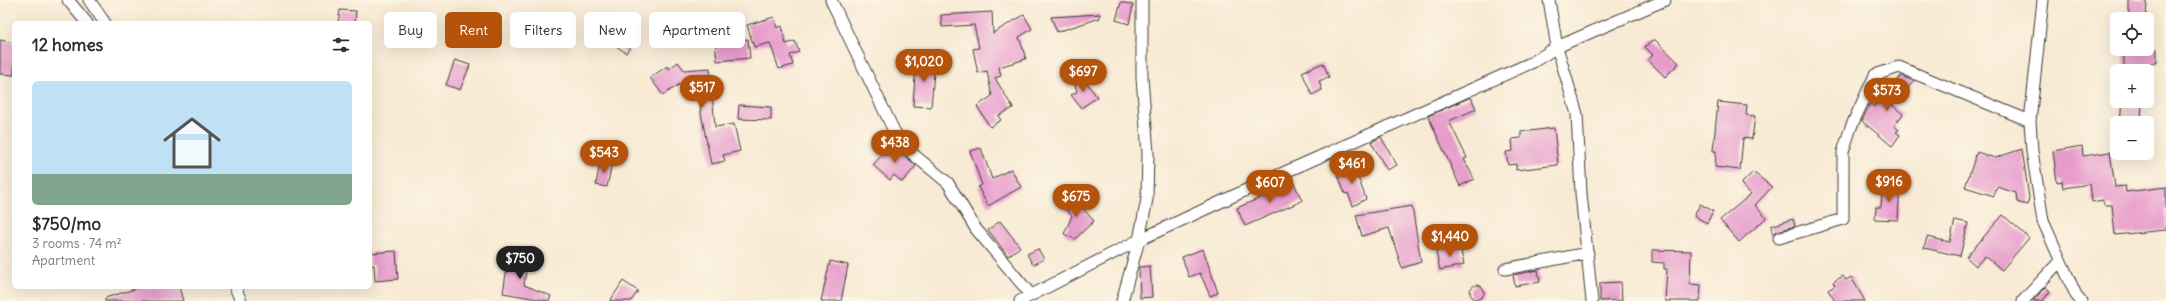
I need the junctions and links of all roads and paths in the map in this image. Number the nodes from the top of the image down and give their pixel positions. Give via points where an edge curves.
1 (68, 0) edge
2 (89, 0) edge
3 (831, 0) edge
4 (1142, 0) edge
5 (1549, 0) edge
6 (1664, 0) edge
7 (2043, 0) edge
8 (85, 21) edge
9 (104, 21) edge
10 (1557, 47) junction
11 (2030, 121) junction
12 (1779, 238) dead end
13 (1139, 240) junction
14 (1588, 253) junction
15 (2060, 261) junction
16 (1505, 269) dead end
17 (236, 289) edge
18 (1031, 295) junction
19 (242, 301) edge
20 (1020, 301) edge
21 (1122, 301) edge
22 (1592, 301) edge
23 (2023, 301) edge
24 (2081, 301) edge

1 - 8 street
2 - 9 street
3 - 18 street via 894,131 908,150 948,183 976,228
4 - 13 street via 1142,78 1148,153 1148,199
5 - 10 street
6 - 10 street
7 - 11 street
10 - 13 street via 1533,62
10 - 14 street via 1577,114 1581,193
11 - 12 street via 1899,67 1875,75 1843,152 1843,219
11 - 15 street via 2032,152 2043,221
13 - 18 street
13 - 21 street
14 - 16 street
14 - 22 street
15 - 23 street
15 - 24 street
17 - 19 street
18 - 20 street

